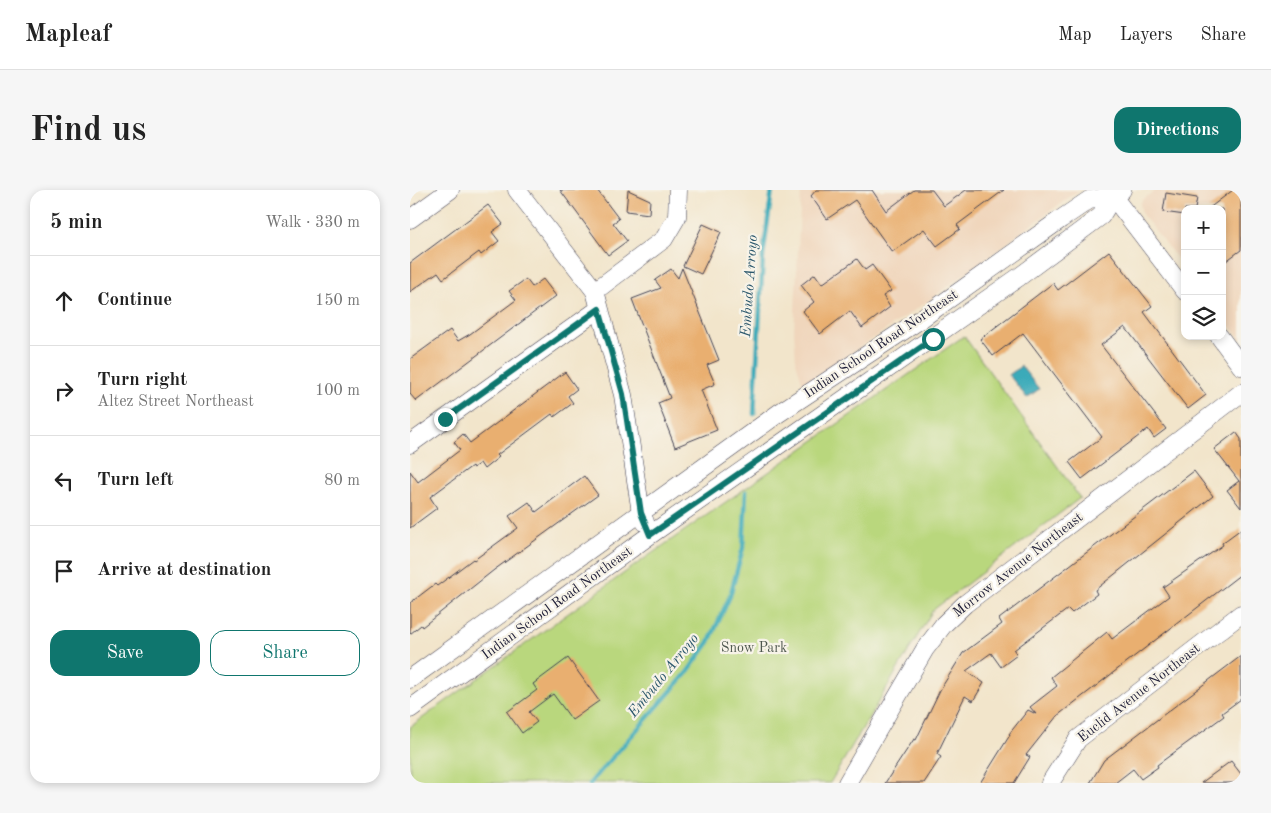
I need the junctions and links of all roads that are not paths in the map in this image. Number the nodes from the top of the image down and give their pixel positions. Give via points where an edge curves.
1 (450, 190) edge
2 (517, 190) edge
3 (678, 190) edge
4 (1114, 192) edge
5 (410, 219) edge
6 (1181, 285) edge
7 (595, 291) junction
8 (599, 309) junction
9 (1222, 340) edge
10 (1241, 366) edge
11 (1241, 393) edge
12 (410, 444) edge
13 (641, 513) junction
14 (650, 535) junction
15 (1241, 614) edge
16 (410, 679) edge
17 (410, 709) edge
18 (847, 783) edge
19 (1050, 783) edge

1 - 5 street
2 - 7 street
3 - 7 street via 677,217 664,239
4 - 6 street
4 - 13 street, Indian School Road Northeast via 1082,204 918,321 779,413
4 - 14 street, Indian School Road Northeast via 1101,216 1019,277
7 - 8 street
8 - 12 street
8 - 13 street via 623,394
9 - 10 street
11 - 18 street, Morrow Avenue Northeast via 965,604 944,624
13 - 14 street
13 - 16 street, Indian School Road Northeast
14 - 17 street, Indian School Road Northeast
15 - 19 street, Euclid Avenue Northeast via 1078,739

